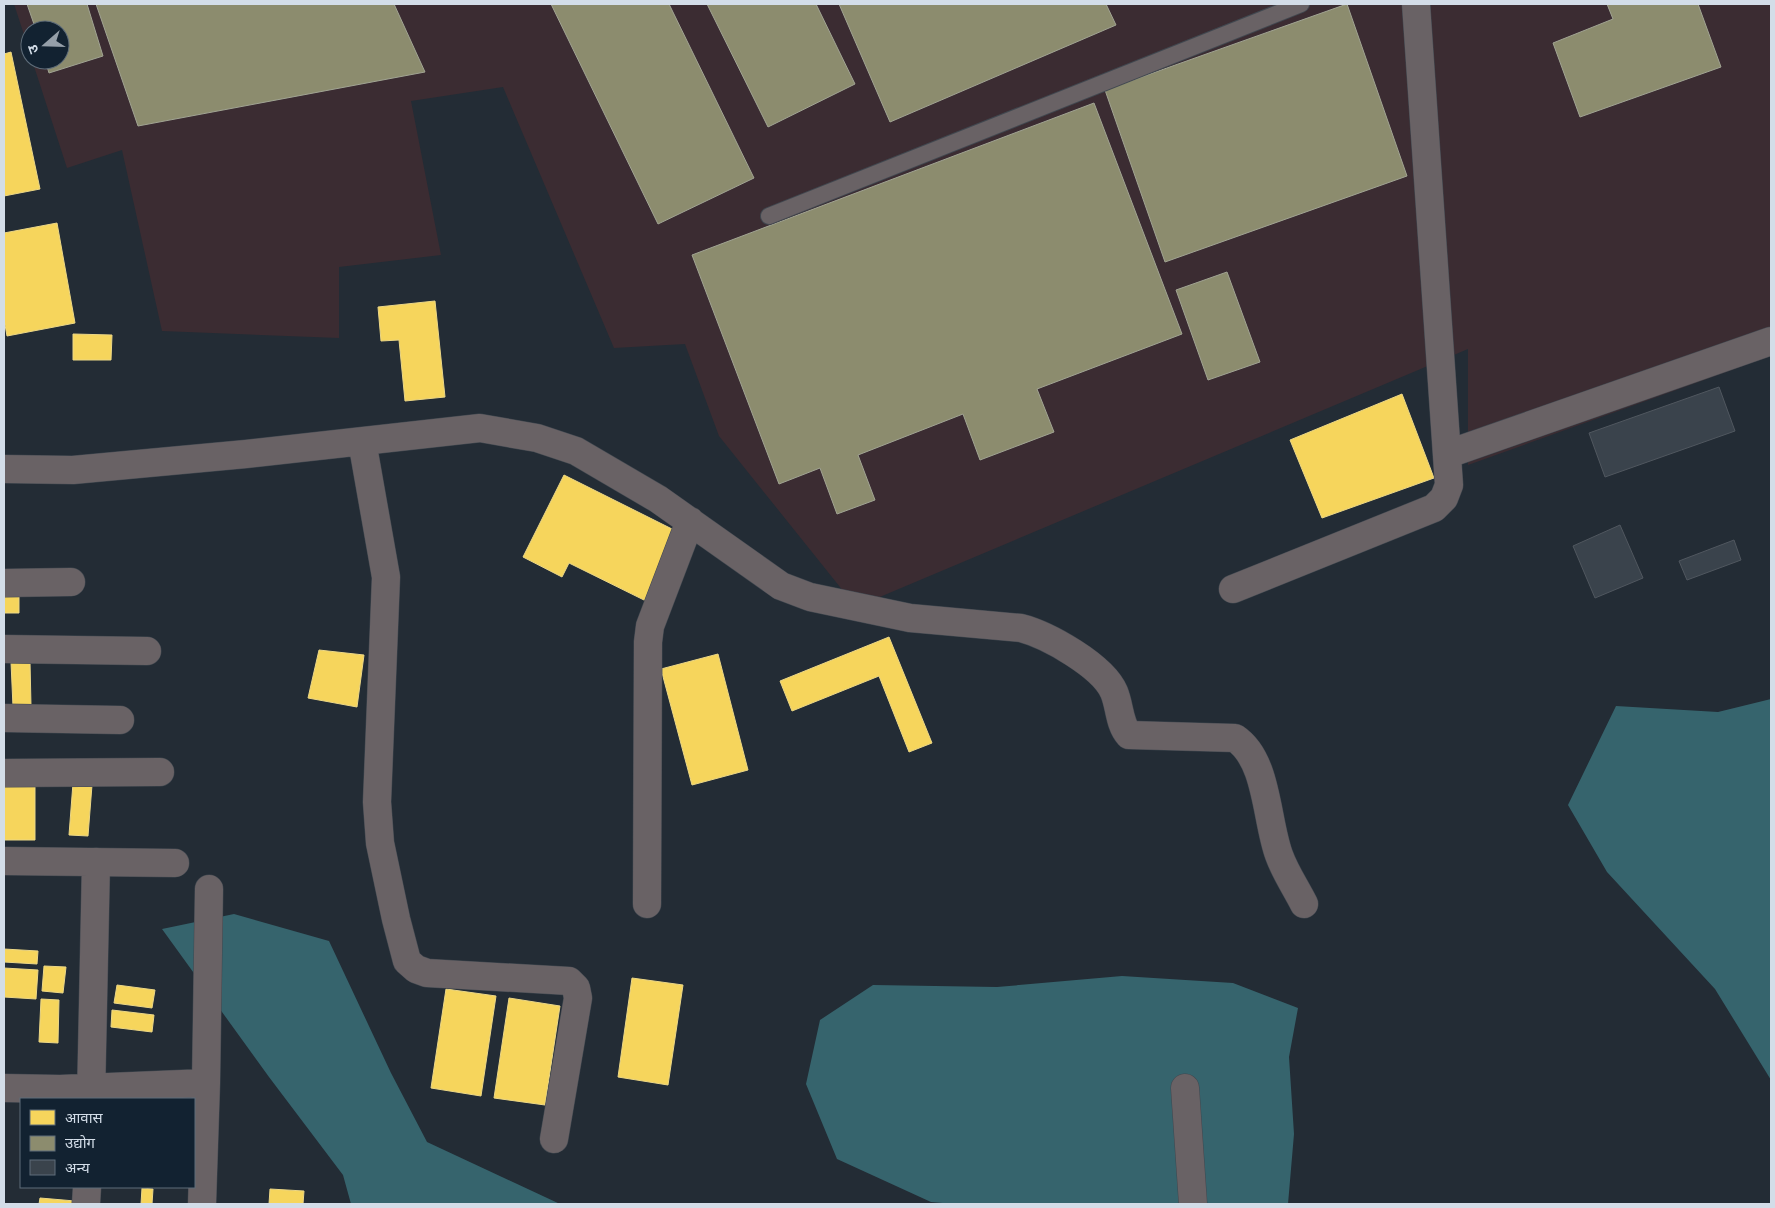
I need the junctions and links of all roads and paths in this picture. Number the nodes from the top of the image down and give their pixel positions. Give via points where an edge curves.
1 (1301, 4) edge
2 (1416, 4) edge
3 (769, 216) dead end
4 (1771, 341) edge
5 (362, 441) junction
6 (1448, 454) junction
7 (4, 469) edge
8 (690, 521) junction
9 (71, 582) dead end
10 (4, 583) edge
11 (1233, 589) dead end
12 (4, 649) edge
13 (147, 651) dead end
14 (4, 718) edge
15 (120, 720) dead end
16 (160, 772) dead end
17 (4, 773) edge
18 (4, 861) edge
19 (96, 862) junction
20 (175, 863) dead end
21 (209, 889) dead end
22 (647, 904) dead end
23 (1304, 904) dead end
24 (206, 1083) junction
25 (4, 1088) edge
26 (1185, 1088) dead end
27 (91, 1094) edge
28 (554, 1139) dead end
29 (87, 1188) edge
30 (86, 1204) edge
31 (202, 1204) edge
32 (1193, 1204) edge

1 - 3 lane
2 - 6 street
4 - 6 street
5 - 7 street via 73,470
5 - 8 street via 480,428 537,438 576,451
5 - 28 street via 386,577 377,802 380,843 396,919 408,961 416,969 427,973 569,981 576,988 578,998
6 - 11 street via 1449,485 1444,498 1434,508
8 - 22 street via 650,626 648,642
8 - 23 street via 781,586 810,597 910,618 1021,628 1065,646 1108,683 1114,692 1124,730 1129,735 1235,738 1240,741 1252,755 1279,856
9 - 10 street
12 - 13 street
14 - 15 street
16 - 17 street
18 - 19 street
19 - 20 street
19 - 27 street
21 - 24 street
24 - 27 street
24 - 31 street
25 - 27 street
26 - 32 street
29 - 30 street

